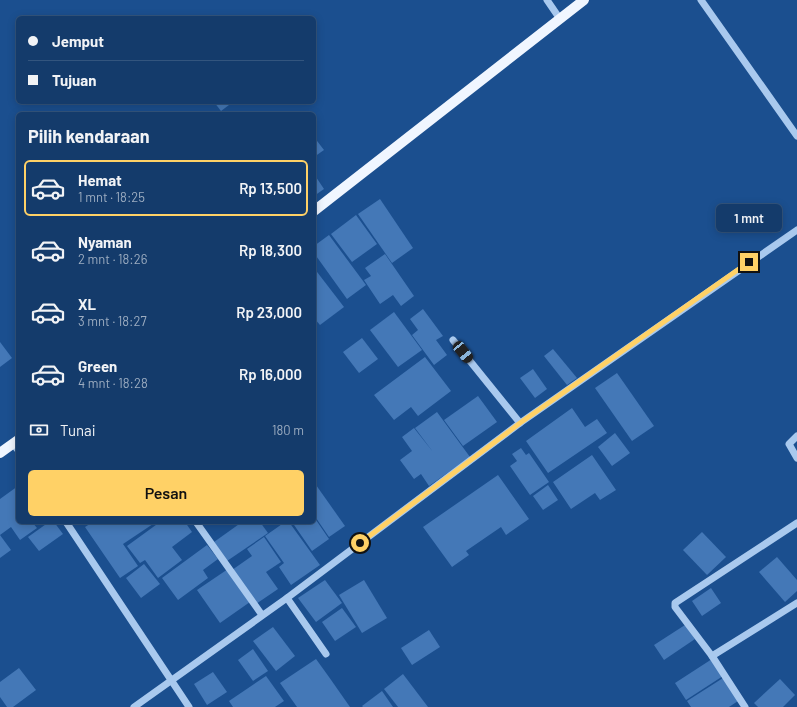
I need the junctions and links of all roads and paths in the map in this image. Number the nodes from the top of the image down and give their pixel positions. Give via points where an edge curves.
1 (547, 0) edge
2 (584, 0) edge
3 (701, 0) edge
4 (560, 19) junction
5 (797, 136) edge
6 (316, 209) edge
7 (797, 230) edge
8 (453, 340) dead end
9 (520, 423) junction
10 (797, 436) edge
11 (16, 445) edge
12 (0, 453) edge
13 (797, 458) edge
14 (797, 522) edge
15 (67, 524) edge
16 (197, 524) edge
17 (287, 598) junction
18 (797, 603) edge
19 (262, 615) junction
20 (326, 654) dead end
21 (712, 656) junction
22 (171, 681) junction
23 (134, 707) edge
24 (189, 707) edge
25 (745, 707) edge

1 - 4 street
2 - 4 main road
3 - 5 street
4 - 6 main road
7 - 9 street
8 - 9 street
9 - 17 street
10 - 13 street via 789,444
11 - 12 main road
14 - 21 street via 675,603 675,607
15 - 22 street
16 - 19 street
17 - 19 street
17 - 20 street
18 - 21 street
19 - 22 street
21 - 25 street
22 - 23 street
22 - 24 street

